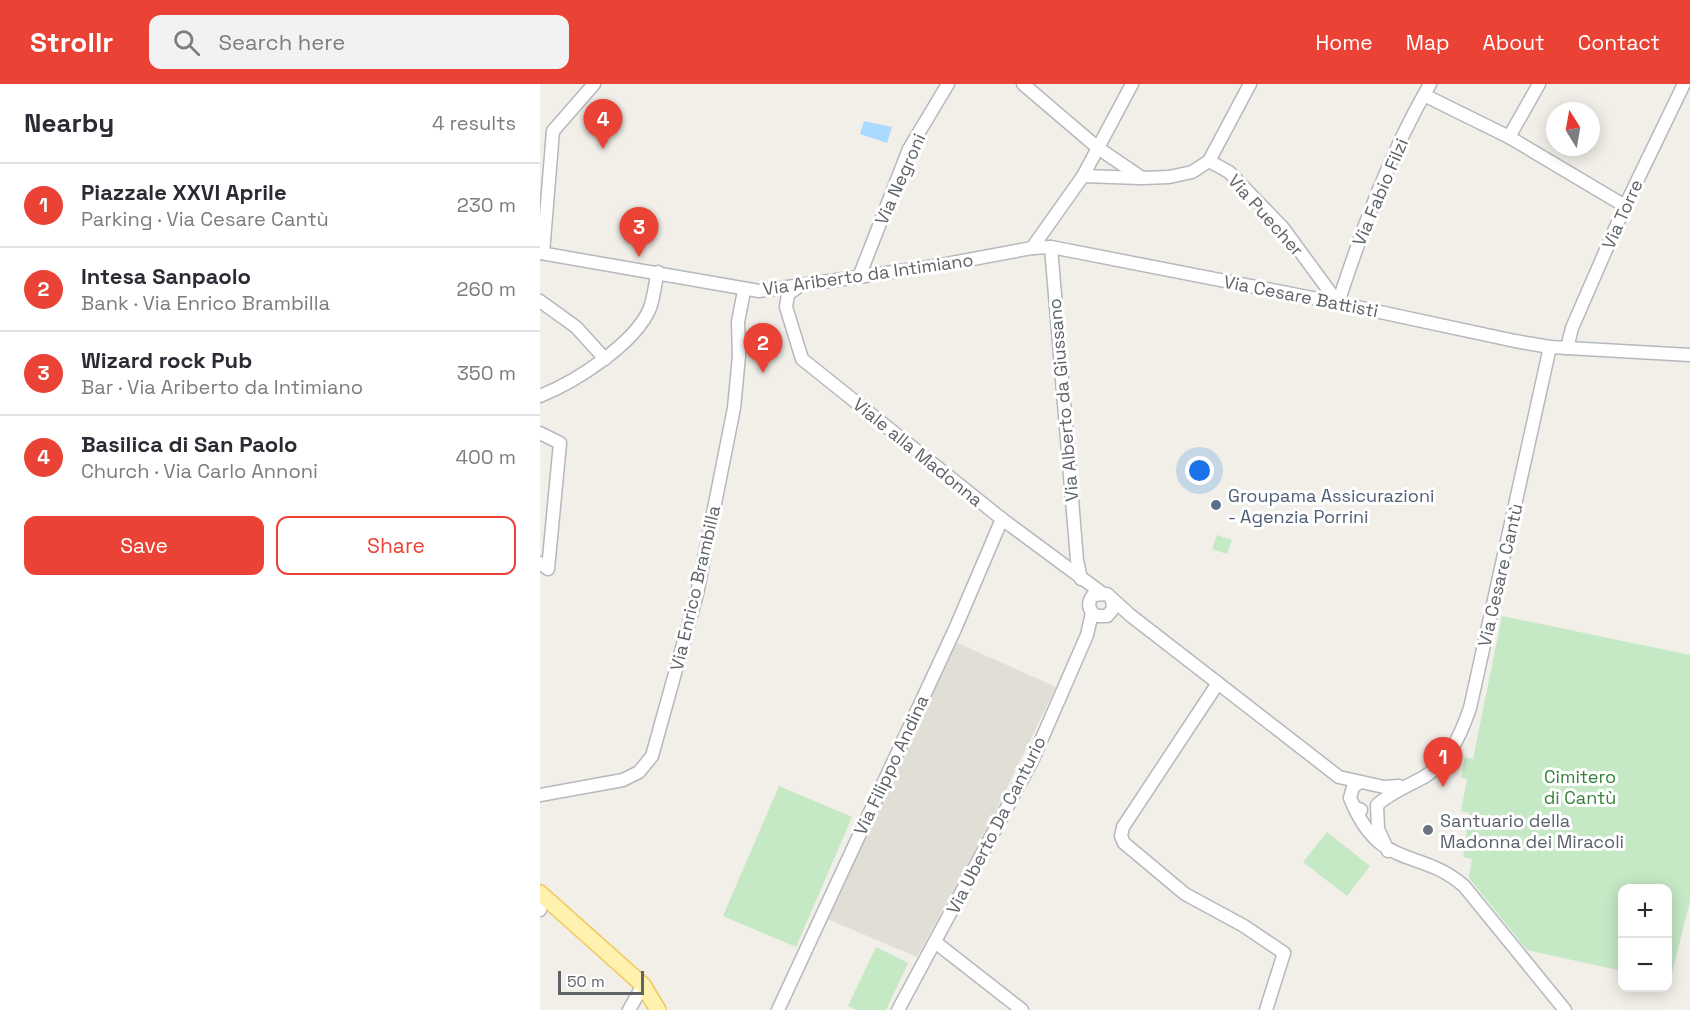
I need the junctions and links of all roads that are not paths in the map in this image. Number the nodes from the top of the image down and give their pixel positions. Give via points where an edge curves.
1 (594, 84) edge
2 (948, 84) edge
3 (1023, 84) edge
4 (1132, 84) edge
5 (1250, 84) edge
6 (1539, 84) edge
7 (1684, 84) edge
8 (1427, 90) edge
9 (1509, 137) junction
10 (1097, 148) junction
11 (1209, 161) junction
12 (1083, 176) junction
13 (1142, 178) junction
14 (1625, 206) junction
15 (1034, 245) junction
16 (1051, 247) junction
17 (541, 253) edge
18 (658, 272) junction
19 (859, 277) junction
20 (800, 286) junction
21 (767, 291) junction
22 (743, 296) dead end
23 (540, 301) edge
24 (1338, 303) junction
25 (786, 307) junction
26 (1550, 347) junction
27 (1568, 348) junction
28 (1690, 355) edge
29 (605, 359) junction
30 (540, 396) edge
31 (540, 433) edge
32 (1002, 519) junction
33 (1077, 552) junction
34 (1056, 557) junction
35 (540, 563) edge
36 (1079, 576) junction
37 (1107, 596) junction
38 (1090, 599) junction
39 (1102, 614) junction
40 (1130, 615) junction
41 (1218, 683) junction
42 (1329, 770) junction
43 (1366, 783) junction
44 (1412, 783) junction
45 (540, 795) edge
46 (1353, 805) junction
47 (1377, 805) junction
48 (1388, 851) junction
49 (541, 900) edge
50 (935, 942) junction
51 (643, 985) junction
52 (629, 1010) edge
53 (658, 1010) edge
54 (778, 1010) edge
55 (898, 1010) edge
56 (1022, 1010) edge
57 (1266, 1010) edge
58 (1565, 1010) edge

1 - 17 street via 553,131
2 - 19 street, Via Negroni via 909,149
3 - 10 street
4 - 10 street
5 - 11 street
6 - 9 street
7 - 14 street, Via Torre
8 - 9 street
8 - 24 street, Via Fabio Filzi via 1387,169
9 - 14 street
10 - 12 street
10 - 13 street
11 - 13 street via 1192,172
11 - 24 street, Via Puecher via 1229,172 1283,228
12 - 13 street
12 - 15 street
14 - 27 street, Via Torre via 1572,328
15 - 16 street, Via Ariberto da Intimiano
15 - 19 street, Via Ariberto da Intimiano
16 - 24 street, Via Cesare Battisti
16 - 33 street, Via Alberto da Giussano
17 - 18 street, Via Ariberto da Intimiano
18 - 21 street, Via Ariberto da Intimiano via 738,289
18 - 29 street via 650,309
19 - 20 street, Via Ariberto da Intimiano
20 - 21 street, Via Ariberto da Intimiano
20 - 25 street via 788,294
21 - 25 street via 782,298
22 - 45 street, Via Enrico Brambilla via 734,408 697,594 652,756 639,772 623,780
23 - 29 street via 576,327
24 - 26 street, Via Cesare Battisti
25 - 32 street, Viale alla Madonna via 802,359
26 - 27 street, Via Cesare Battisti
26 - 44 street, Via Cesare Cantù via 1470,708 1447,756 1430,773
27 - 28 street, Via Cesare Battisti
29 - 30 street
31 - 35 street via 560,443 548,568
32 - 34 street, Viale alla Madonna
32 - 54 street, Via Filippo Andina
33 - 34 street
33 - 36 street, Via Alberto da Giussano
34 - 36 street, Viale alla Madonna
36 - 37 street, Viale alla Madonna
36 - 38 street, Viale alla Madonna
37 - 38 street
37 - 39 street, Via Uberto Da Canturio via 1113,609
37 - 40 street, Viale alla Madonna
38 - 39 street, Viale alla Madonna
39 - 40 street
39 - 50 street, Via Uberto Da Canturio via 1087,635 1033,759
40 - 41 street, Viale alla Madonna
41 - 42 street, Viale alla Madonna
41 - 57 street via 1123,827 1121,836 1124,843 1185,894 1284,953
42 - 43 street, Viale alla Madonna via 1345,779
42 - 46 street, Viale alla Madonna
43 - 44 street, Via Cesare Cantù via 1389,787
43 - 46 street via 1350,793
43 - 47 street via 1379,792
44 - 47 street, Via Cesare Cantù
46 - 47 street via 1365,811
46 - 48 street, Viale alla Madonna via 1365,829
47 - 48 street via 1378,829
48 - 58 street via 1451,874 1464,885
49 - 51 main road
50 - 55 street, Via Uberto Da Canturio
50 - 56 street
51 - 52 street
51 - 53 main road

